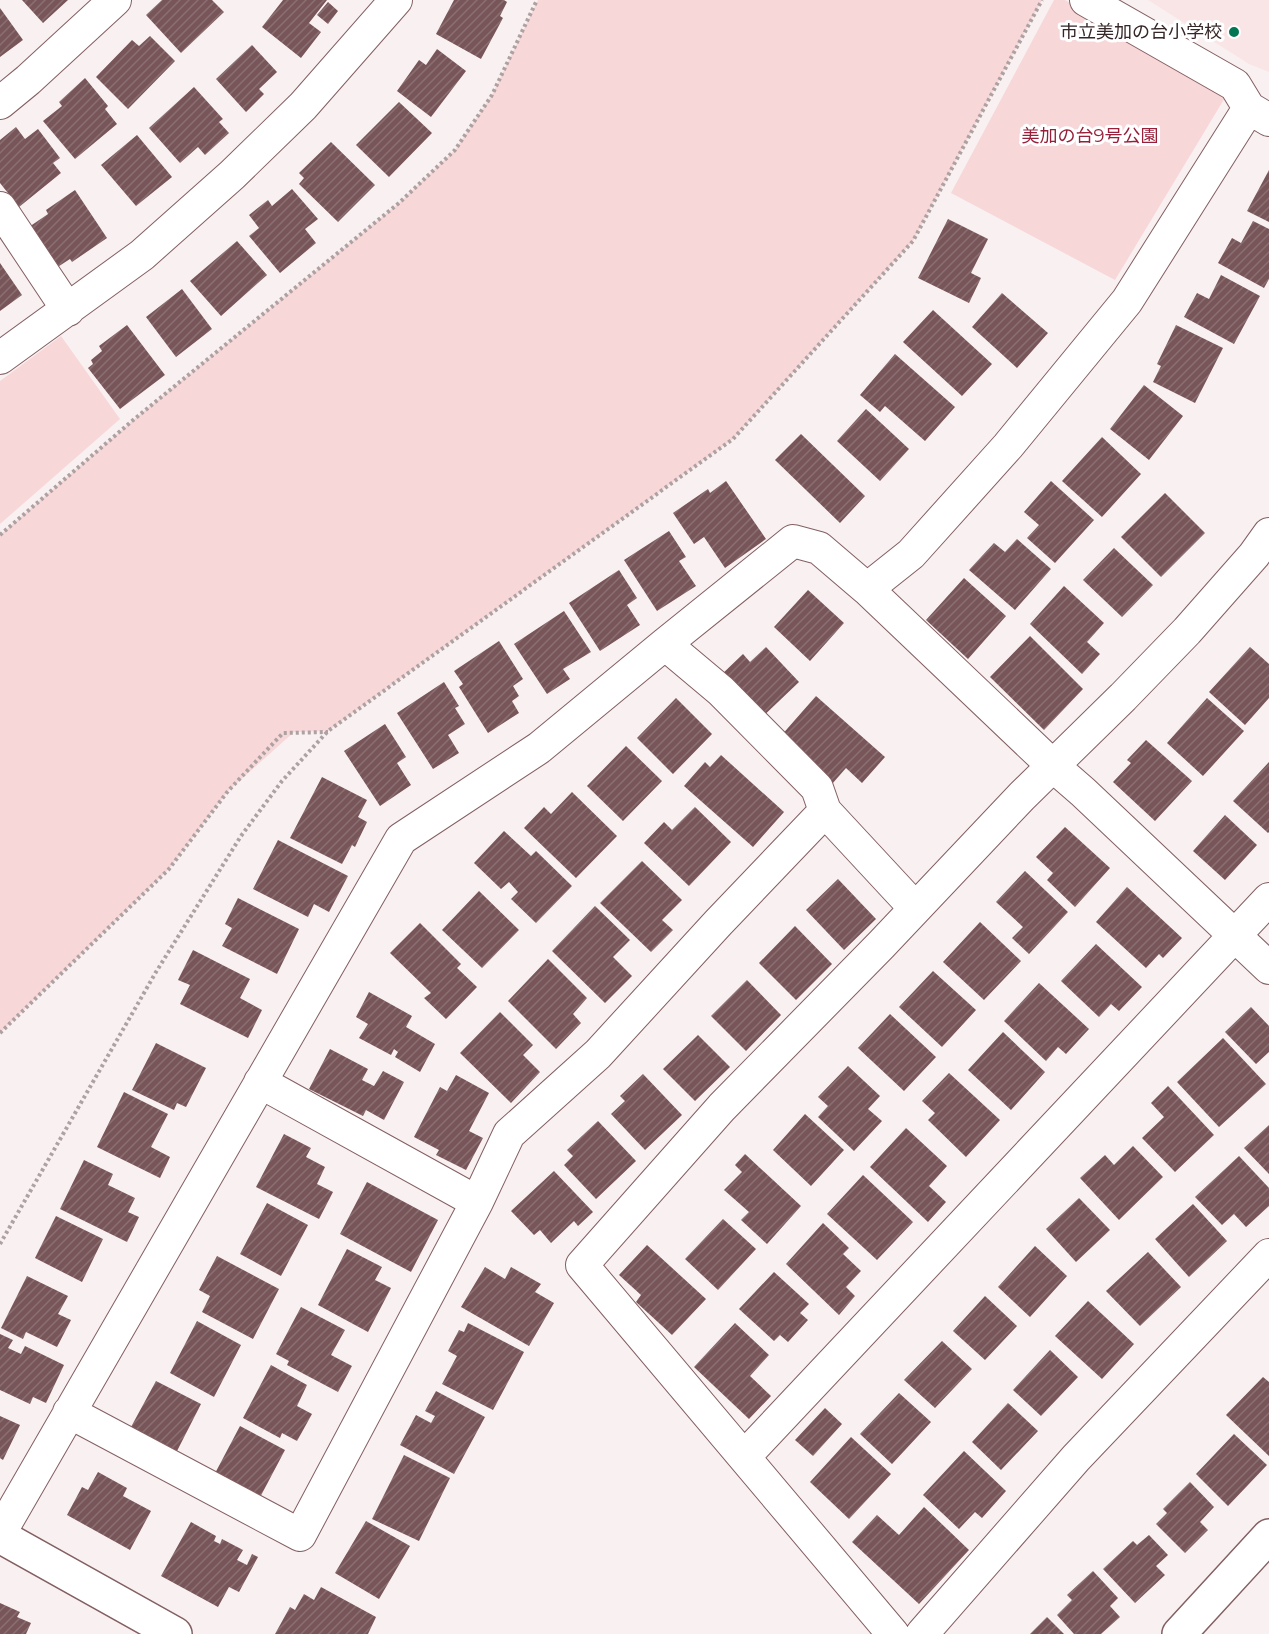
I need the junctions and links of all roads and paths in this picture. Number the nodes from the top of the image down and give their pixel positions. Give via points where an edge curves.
1 (115, 0) edge
2 (396, 0) edge
3 (537, 0) edge
4 (1042, 0) edge
5 (1086, 0) edge
6 (0, 103) edge
7 (1259, 114) edge
8 (0, 208) edge
9 (68, 310) junction
10 (0, 358) edge
11 (1269, 534) edge
12 (0, 535) edge
13 (867, 589) junction
14 (665, 644) junction
15 (328, 732) junction
16 (1053, 766) junction
17 (825, 811) junction
18 (1269, 899) edge
19 (915, 908) junction
20 (1235, 936) junction
21 (1269, 968) edge
22 (0, 1033) edge
23 (260, 1082) junction
24 (477, 1202) junction
25 (0, 1244) edge
26 (1269, 1255) edge
27 (69, 1412) junction
28 (744, 1457) junction
29 (0, 1534) edge
30 (1269, 1536) edge
31 (175, 1634) edge
32 (893, 1634) edge
33 (922, 1634) edge
34 (1179, 1634) edge

1 - 6 street
2 - 9 street via 303,106 232,175 142,255
3 - 12 path via 492,95 455,150 399,202
4 - 15 path via 913,241 733,439
5 - 7 street via 1235,85
7 - 13 street via 1128,302 1008,446 911,554
8 - 9 street
9 - 10 street
11 - 16 street via 1186,631
13 - 14 street via 819,548 793,542
13 - 16 street
14 - 17 street via 721,691 817,788
14 - 23 street via 539,748 401,839
15 - 22 path via 283,733 228,791 169,868
15 - 25 path via 282,781 241,836 156,972
16 - 19 street
16 - 20 street
17 - 19 street
17 - 24 street via 598,1054 509,1134
18 - 20 street
19 - 28 street via 722,1107 582,1265
20 - 21 street
20 - 28 street
23 - 24 street
23 - 27 street
24 - 27 street via 300,1535
26 - 33 street via 1076,1458
27 - 29 street
28 - 32 street
29 - 31 street
30 - 34 street

